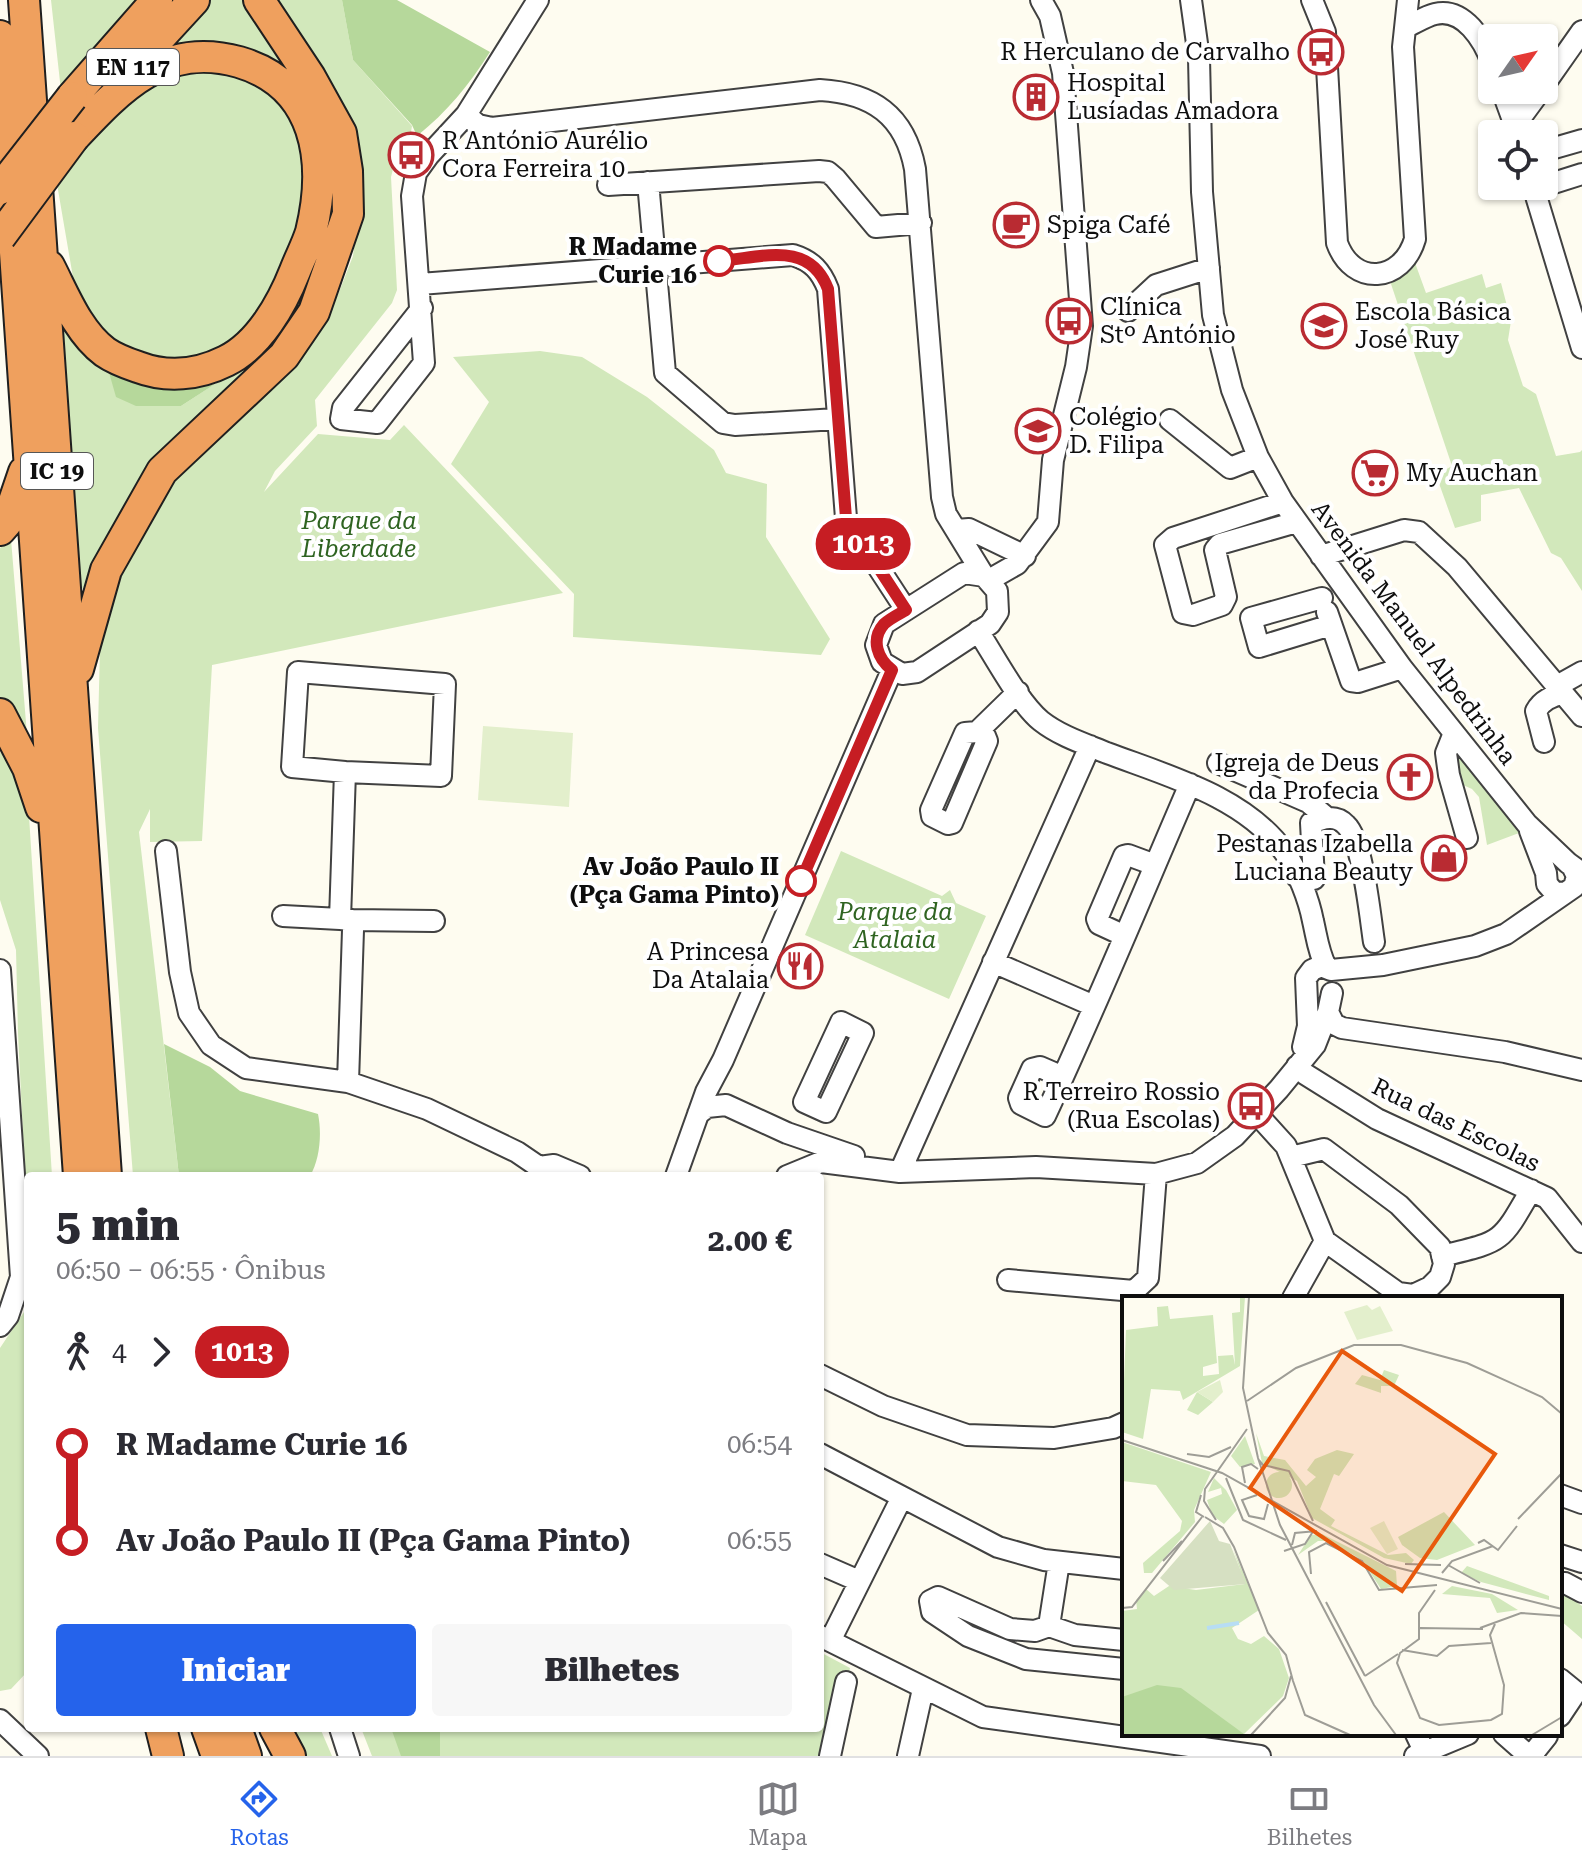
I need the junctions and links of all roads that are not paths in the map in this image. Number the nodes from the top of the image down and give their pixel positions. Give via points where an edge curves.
1 (24, 0) edge
2 (157, 0) edge
3 (194, 0) edge
4 (259, 0) edge
5 (538, 0) edge
6 (1041, 0) edge
7 (1191, 0) edge
8 (1312, 0) edge
9 (1408, 0) edge
10 (1406, 27) junction
11 (1582, 31) edge
12 (1478, 35) edge
13 (0, 36) edge
14 (1558, 64) edge
15 (466, 115) junction
16 (4, 130) edge
17 (74, 137) junction
18 (1582, 140) edge
19 (1558, 147) edge
20 (1582, 174) edge
21 (1558, 181) edge
22 (648, 182) junction
23 (608, 185) dead end
24 (0, 189) edge
25 (1542, 200) edge
26 (921, 223) junction
27 (0, 237) edge
28 (42, 251) junction
29 (656, 266) junction
30 (1209, 268) junction
31 (420, 284) junction
32 (422, 308) junction
33 (1128, 311) dead end
34 (1582, 348) edge
35 (837, 419) junction
36 (1170, 420) dead end
37 (1258, 457) junction
38 (29, 459) junction
39 (1283, 502) junction
40 (1297, 522) junction
41 (0, 530) edge
42 (956, 530) junction
43 (1025, 556) junction
44 (1321, 556) junction
45 (987, 578) junction
46 (1336, 578) junction
47 (1322, 598) junction
48 (906, 610) junction
49 (1331, 625) junction
50 (978, 631) junction
51 (1402, 668) junction
52 (892, 670) junction
53 (1582, 672) edge
54 (73, 690) junction
55 (1560, 690) junction
56 (1018, 692) junction
57 (1582, 716) edge
58 (4, 725) edge
59 (977, 732) dead end
60 (1454, 733) junction
61 (1544, 742) dead end
62 (1090, 746) junction
63 (1218, 763) dead end
64 (345, 772) junction
65 (1190, 784) junction
66 (1326, 817) junction
67 (1527, 824) junction
68 (1467, 838) dead end
69 (166, 851) dead end
70 (55, 853) junction
71 (1155, 865) junction
72 (1574, 867) edge
73 (1297, 877) junction
74 (1546, 877) junction
75 (1571, 894) edge
76 (283, 916) dead end
77 (1527, 919) junction
78 (346, 920) junction
79 (434, 921) dead end
80 (1125, 936) junction
81 (1374, 942) dead end
82 (993, 962) junction
83 (0, 970) edge
84 (1307, 983) junction
85 (1331, 986) junction
86 (1094, 1006) junction
87 (723, 1060) junction
88 (1297, 1066) junction
89 (1582, 1070) edge
90 (1063, 1077) junction
91 (348, 1082) junction
92 (726, 1105) junction
93 (816, 1108) dead end
94 (698, 1114) junction
95 (1257, 1114) junction
96 (794, 1135) junction
97 (1291, 1157) junction
98 (79, 1172) edge
99 (106, 1172) edge
100 (534, 1172) edge
101 (571, 1172) edge
102 (677, 1172) edge
103 (787, 1172) edge
104 (796, 1172) edge
105 (900, 1172) junction
106 (1156, 1174) junction
107 (1531, 1190) junction
108 (1325, 1241) junction
109 (1582, 1242) edge
110 (1442, 1256) junction
111 (1008, 1280) dead end
112 (1428, 1294) edge
113 (1294, 1296) edge
114 (0, 1326) edge
115 (824, 1377) edge
116 (1122, 1424) edge
117 (824, 1456) edge
118 (1562, 1496) edge
119 (902, 1497) junction
120 (1582, 1503) edge
121 (1562, 1556) edge
122 (1059, 1562) junction
123 (1582, 1562) edge
124 (824, 1566) edge
125 (1122, 1569) edge
126 (859, 1581) junction
127 (1562, 1583) edge
128 (1582, 1592) edge
129 (1049, 1626) junction
130 (825, 1638) edge
131 (1122, 1643) edge
132 (1122, 1669) edge
133 (1562, 1681) edge
134 (846, 1682) dead end
135 (923, 1689) junction
136 (1562, 1713) edge
137 (0, 1720) edge
138 (161, 1732) edge
139 (162, 1732) edge
140 (208, 1732) edge
141 (237, 1732) edge
142 (277, 1732) edge
143 (341, 1732) edge
144 (1122, 1736) edge
145 (1126, 1736) edge
146 (1463, 1736) edge
147 (1506, 1736) edge
148 (1545, 1736) edge
149 (1214, 1747) edge
150 (1420, 1755) edge
151 (38, 1756) edge
152 (160, 1756) edge
153 (168, 1756) edge
154 (217, 1756) edge
155 (246, 1756) edge
156 (290, 1756) edge
157 (349, 1756) edge
158 (830, 1756) edge
159 (908, 1756) edge
160 (1260, 1756) edge
161 (1530, 1756) edge

1 - 28 highway, IC 19
2 - 24 highway, EN 117, bridge
3 - 17 highway, EN 117
4 - 54 highway via 341,133 348,214 314,312 284,356 162,471 106,570
5 - 15 street
6 - 43 street via 1050,16 1063,73 1082,326 1053,460 1048,522
7 - 30 street, Avenida Manuel Alpedrinha via 1199,58
8 - 10 street via 1325,32 1337,243 1350,265 1369,273 1398,268 1415,239
9 - 10 street
10 - 12 street via 1437,13 1459,17
11 - 14 street
13 - 16 highway, IC 19
15 - 26 street via 492,128 820,90 851,94 876,104 906,139
15 - 31 street via 422,162 413,183
16 - 38 highway, IC 19
17 - 27 highway, EN 117, bridge
17 - 28 highway via 128,83 152,68 199,57 242,63 285,88 311,128 320,169 310,233 271,318 227,361 191,373 152,373 103,351 68,303
18 - 19 street
20 - 21 street
22 - 23 street
22 - 26 street via 828,172 876,227
22 - 29 street
25 - 34 street
26 - 42 street via 942,497
28 - 54 highway, IC 19
29 - 31 street
29 - 35 street via 665,373 711,413 735,425
29 - 35 street via 793,255 806,259 822,274 828,289
30 - 33 street via 1156,285
30 - 37 street, Avenida Manuel Alpedrinha via 1213,315 1232,390
31 - 32 street
32 - 32 street via 343,408 341,419 377,423 424,363
35 - 48 street via 846,518
36 - 37 street via 1230,468
37 - 39 street, Avenida Manuel Alpedrinha
38 - 41 highway
38 - 70 highway, IC 19
39 - 40 street, Avenida Manuel Alpedrinha
39 - 40 street via 1165,545 1183,613 1222,605 1226,597 1215,550 1220,544
40 - 44 street, Avenida Manuel Alpedrinha
42 - 43 street via 969,529
42 - 45 street
43 - 45 street via 1007,572
44 - 46 street, Avenida Manuel Alpedrinha
44 - 55 street via 1404,530 1419,532 1457,567
45 - 48 street via 971,572 957,575
45 - 50 street via 999,605 994,618
46 - 47 street
46 - 51 street, Avenida Manuel Alpedrinha
47 - 49 street
47 - 49 street via 1251,618 1259,647
48 - 52 street via 884,624 878,636 878,654
49 - 51 street via 1351,681
50 - 52 street via 917,672
50 - 56 street
51 - 60 street, Avenida Manuel Alpedrinha
52 - 87 street
53 - 55 street
54 - 99 highway, IC 19
55 - 57 street
55 - 61 street via 1536,711
56 - 59 street
56 - 62 street via 1042,722
58 - 70 highway via 28,768
60 - 67 street, Avenida Manuel Alpedrinha
60 - 68 street via 1446,753
62 - 65 street
62 - 82 street
63 - 66 street via 1308,802
64 - 64 street via 292,767 298,672 445,684 441,776
64 - 78 street
65 - 71 street
65 - 73 street via 1243,812 1286,854
66 - 73 street via 1311,823 1314,879
66 - 81 street via 1344,822 1356,839
67 - 72 street, Avenida Manuel Alpedrinha
67 - 74 street, Avenida Manuel Alpedrinha
69 - 91 street via 189,1013 211,1045 246,1068
70 - 98 highway, IC 19
71 - 80 street
71 - 80 street via 1124,856 1097,919
72 - 74 street via 1557,862
72 - 75 street via 1577,882
73 - 84 street
73 - 85 street
74 - 75 street via 1554,892
74 - 77 street
75 - 77 street
76 - 78 street
77 - 85 street via 1475,946 1383,965
78 - 79 street
78 - 91 street via 353,952
80 - 86 street
82 - 86 street
82 - 105 street
83 - 114 street via 21,1277
84 - 85 street via 1312,970
84 - 88 street via 1308,1026
85 - 88 street via 1315,1045
85 - 89 street via 1334,1024 1342,1028 1505,1052
86 - 90 street
87 - 92 street via 721,1091
87 - 94 street
88 - 95 street
88 - 107 street, Rua das Escolas via 1377,1119
90 - 90 street via 1045,1116 1021,1104 1032,1069
91 - 100 street via 427,1109 517,1152
92 - 94 street
92 - 96 street
93 - 96 street
94 - 102 street
95 - 97 street
95 - 106 street via 1197,1163
96 - 103 street
96 - 105 street
97 - 108 street
97 - 110 street via 1315,1149 1335,1155 1423,1227
100 - 101 street via 554,1165
104 - 105 street via 821,1162
105 - 106 street via 1036,1167
106 - 111 street via 1148,1278 1134,1291
107 - 109 street, Rua das Escolas via 1547,1198
107 - 110 street via 1507,1232 1492,1244
108 - 112 street via 1398,1293
108 - 113 street
110 - 112 street via 1440,1277
115 - 116 street via 883,1406 967,1435 1054,1438
117 - 119 street
118 - 120 street
119 - 122 street via 998,1547
119 - 126 street
121 - 123 street
122 - 125 street
122 - 129 street
124 - 126 street
126 - 130 street
127 - 128 street
129 - 131 street
129 - 132 street via 1010,1629 938,1597 930,1601 932,1612 968,1636 1026,1659
130 - 135 street
133 - 136 street via 1576,1692
134 - 158 street
135 - 144 street via 983,1717
135 - 159 street
137 - 151 street
138 - 152 highway
139 - 153 highway
140 - 154 highway
141 - 155 highway
142 - 156 highway
143 - 157 street
145 - 149 street
146 - 150 street
147 - 161 street
148 - 161 street
149 - 160 street

